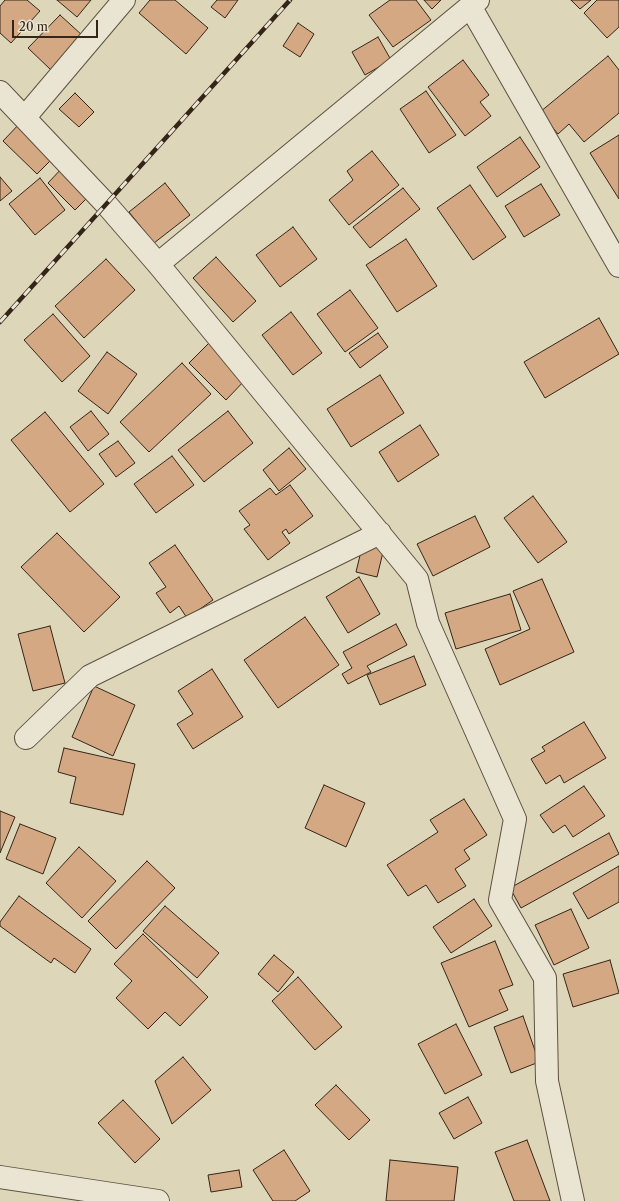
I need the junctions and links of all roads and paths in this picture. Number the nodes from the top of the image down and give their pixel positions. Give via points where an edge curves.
1 (124, 0) edge
2 (474, 3) edge
3 (0, 92) edge
4 (25, 116) junction
5 (158, 264) junction
6 (619, 266) edge
7 (380, 533) junction
8 (26, 738) dead end
9 (0, 1177) edge
10 (158, 1201) edge
11 (573, 1201) edge

1 - 4 street
2 - 5 street
2 - 6 street
3 - 4 street
4 - 5 street
5 - 7 street
7 - 8 street via 90,676
7 - 11 street via 417,579 428,623 515,819 500,900 546,978 547,1081
9 - 10 street

